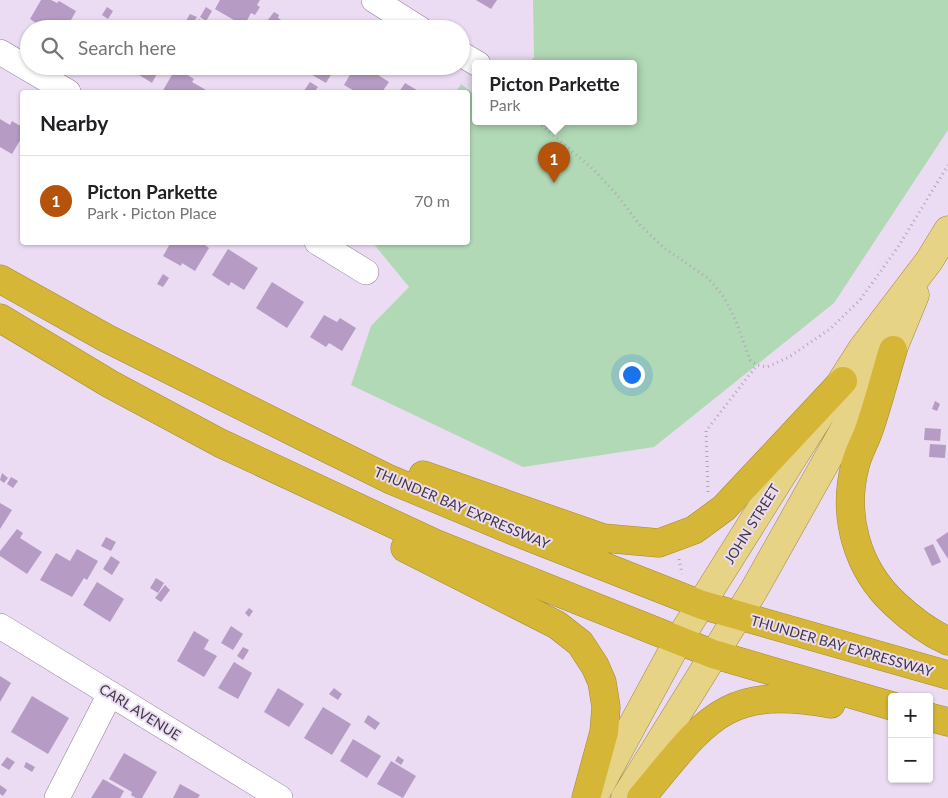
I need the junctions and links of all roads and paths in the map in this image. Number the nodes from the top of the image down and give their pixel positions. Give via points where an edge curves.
1 (374, 0) edge
2 (406, 20) edge
3 (0, 52) edge
4 (20, 64) edge
5 (39, 75) edge
6 (65, 90) edge
7 (542, 125) edge
8 (948, 165) edge
9 (948, 230) edge
10 (322, 245) edge
11 (929, 261) junction
12 (366, 272) dead end
13 (0, 279) edge
14 (0, 318) edge
15 (893, 350) junction
16 (756, 365) junction
17 (843, 381) junction
18 (302, 436) junction
19 (257, 462) junction
20 (704, 498) dead end
21 (671, 539) junction
22 (676, 594) junction
23 (702, 605) junction
24 (737, 617) junction
25 (0, 626) edge
26 (678, 641) junction
27 (948, 641) edge
28 (713, 654) junction
29 (948, 675) edge
30 (110, 694) junction
31 (888, 705) edge
32 (888, 715) edge
33 (933, 718) edge
34 (948, 722) edge
35 (933, 725) edge
36 (948, 728) edge
37 (57, 798) edge
38 (280, 798) edge
39 (586, 798) edge
40 (593, 798) edge
41 (625, 798) edge
42 (641, 798) edge

1 - 2 street
3 - 4 street
5 - 6 street
7 - 16 path via 594,170 639,224 663,247 709,279 724,297 750,360
8 - 16 path via 860,300 830,329 789,357 767,367
9 - 11 main road, JOHN STREET
10 - 12 street
11 - 15 main road, JOHN STREET
11 - 17 main road, JOHN STREET via 862,349
13 - 18 highway, THUNDER BAY EXPRESSWAY via 106,338
14 - 19 highway via 110,384
15 - 24 main road, JOHN STREET
15 - 27 highway via 855,466 850,505 852,533 879,590 934,635
16 - 20 path via 706,431 708,492
17 - 21 highway via 724,508 694,530
17 - 23 main road, JOHN STREET
18 - 21 highway via 437,479 603,538 659,544
18 - 22 highway, THUNDER BAY EXPRESSWAY via 398,482
19 - 26 highway via 434,543
19 - 39 highway via 412,552 557,625 580,643 602,682 606,707 604,732
21 - 22 path via 683,571
22 - 23 highway, THUNDER BAY EXPRESSWAY
23 - 24 highway, THUNDER BAY EXPRESSWAY
23 - 26 main road, JOHN STREET
24 - 28 main road, JOHN STREET
24 - 29 highway, THUNDER BAY EXPRESSWAY
25 - 30 street, CARL AVENUE
26 - 28 highway
26 - 40 main road, JOHN STREET
28 - 31 highway
28 - 41 main road, JOHN STREET
30 - 37 street
30 - 38 street, CARL AVENUE
32 - 42 highway via 781,697 744,701 698,729
33 - 34 highway
35 - 36 highway

